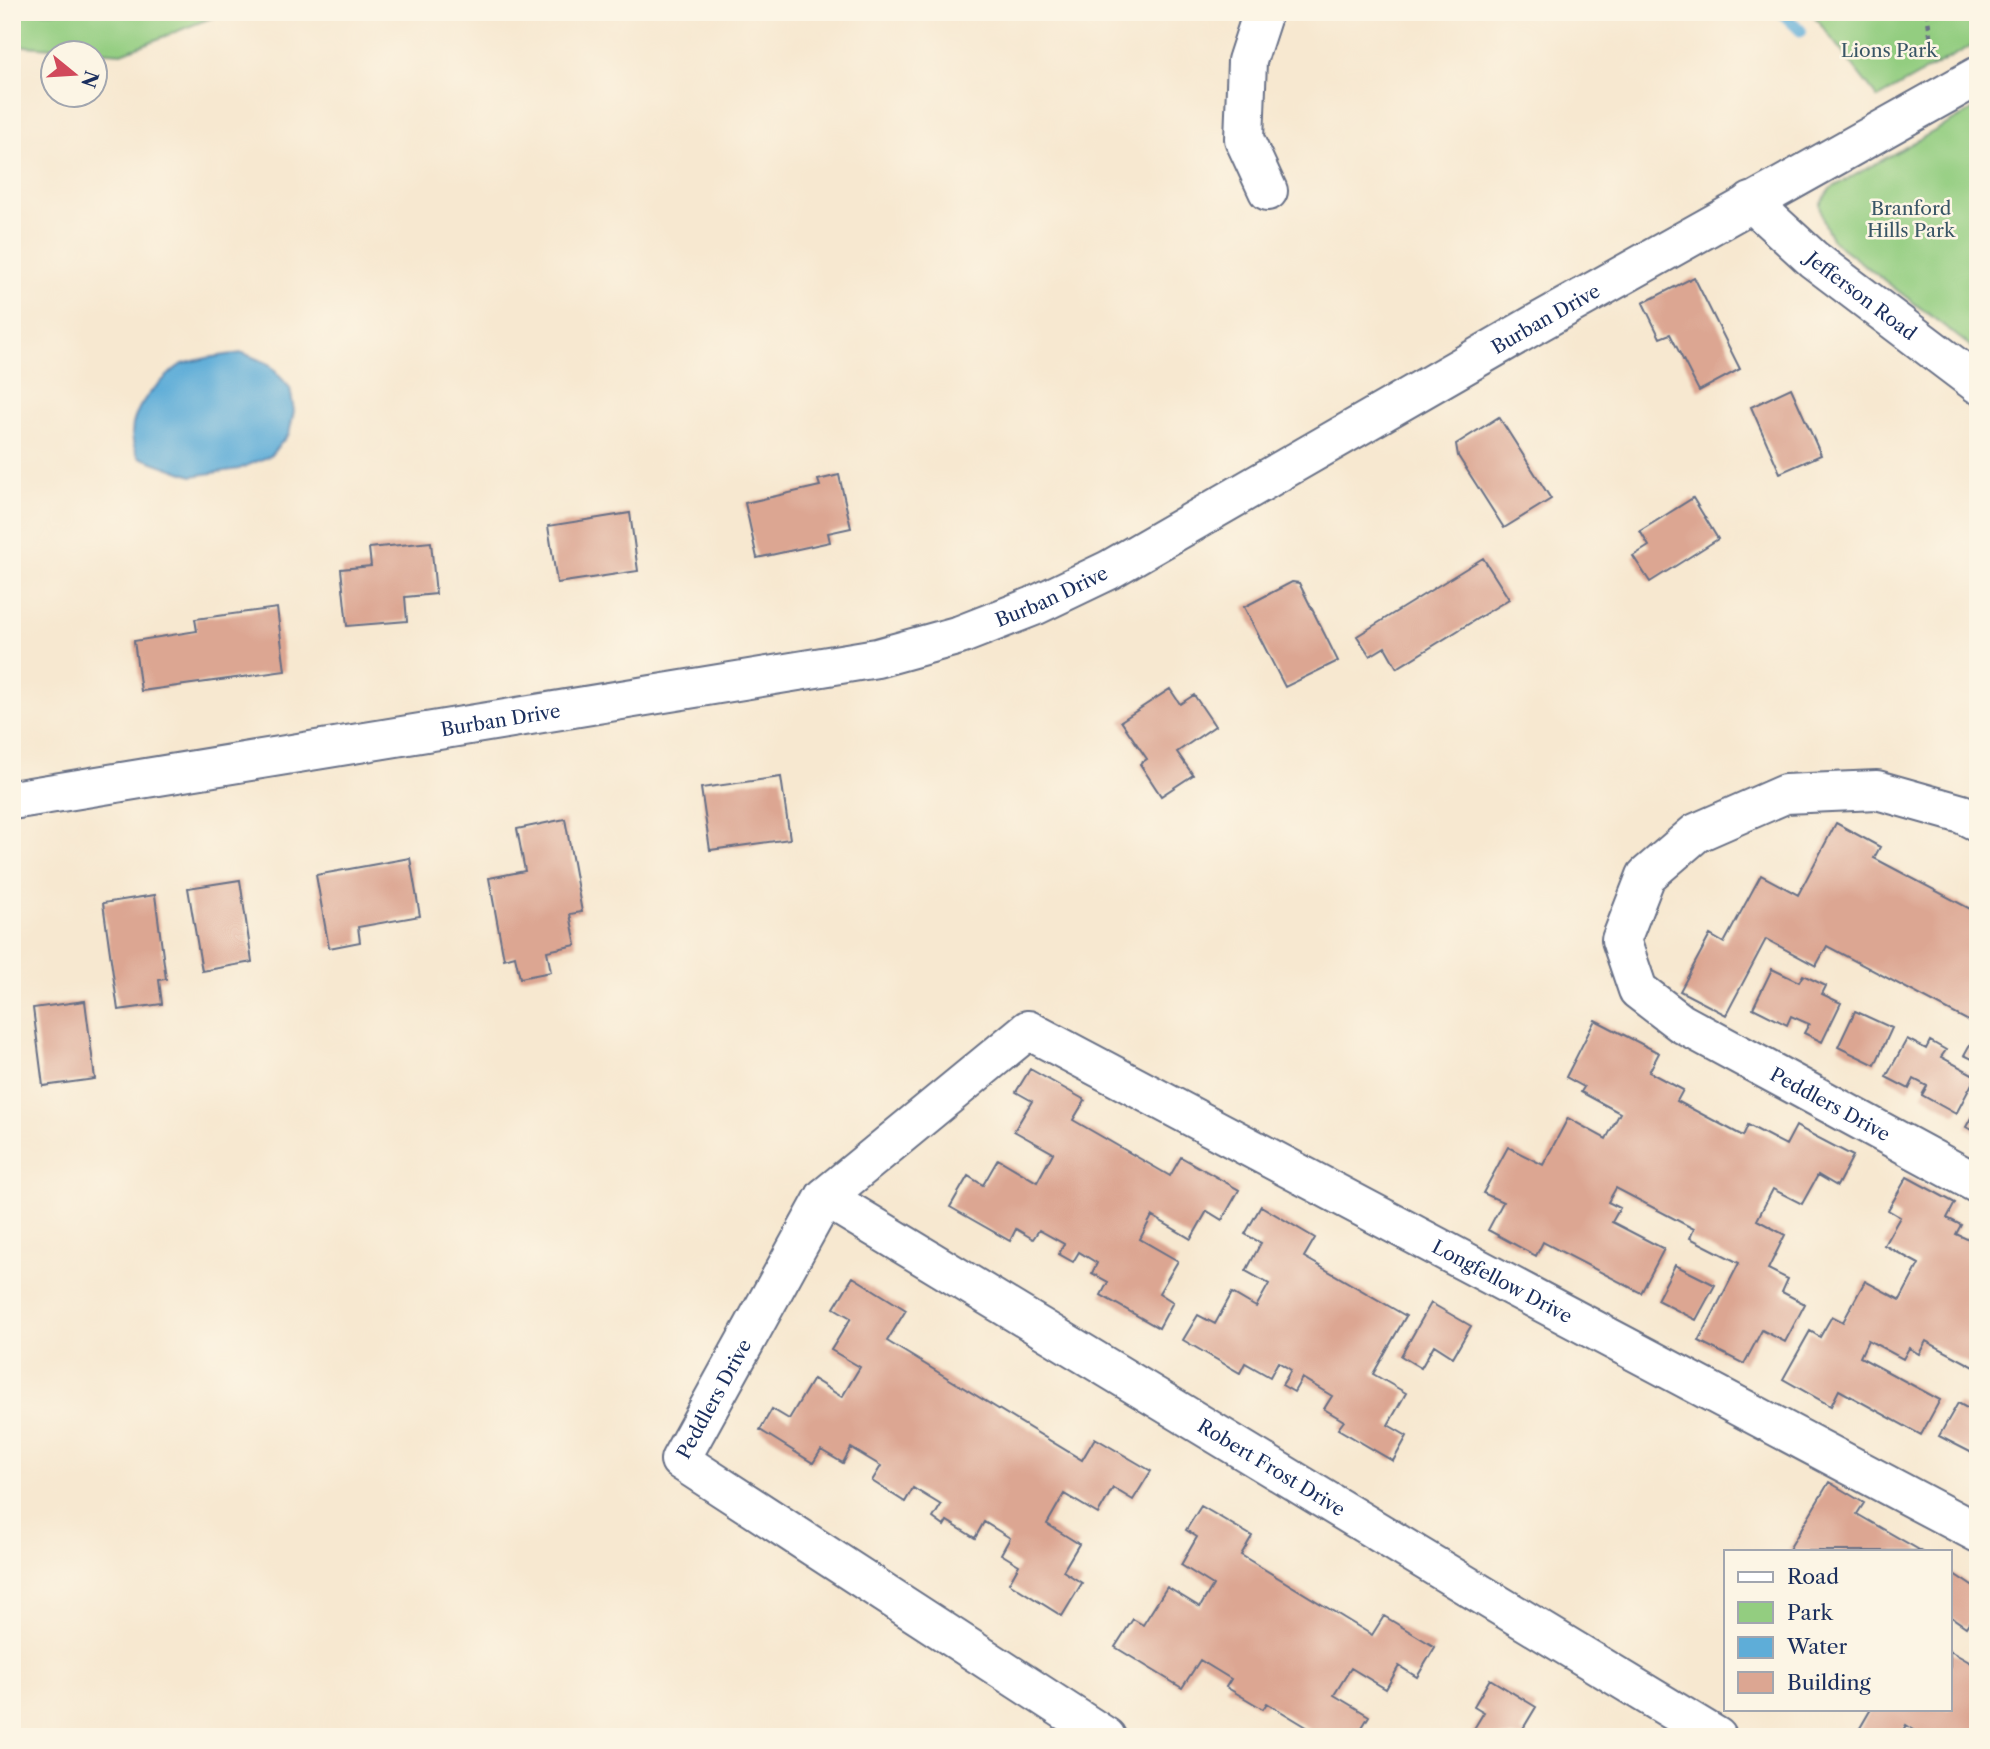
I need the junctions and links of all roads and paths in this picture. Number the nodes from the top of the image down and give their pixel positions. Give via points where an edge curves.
1 (1263, 12) edge
2 (1978, 76) edge
3 (1268, 191) dead end
4 (1751, 202) junction
5 (1978, 384) edge
6 (12, 800) edge
7 (1978, 822) edge
8 (1028, 1030) joint
9 (1978, 1184) edge
10 (825, 1197) junction
11 (1978, 1533) edge
12 (1106, 1737) edge
13 (1717, 1737) edge

1 - 3 street via 1247,61 1244,139
2 - 4 street, Burban Drive
4 - 5 street, Jefferson Road via 1813,259
4 - 6 street, Burban Drive via 1109,570 960,635 877,658 747,682
7 - 9 street, Peddlers Drive via 1877,790 1785,794 1696,833 1646,876 1621,940 1638,990 1681,1023
8 - 10 street, Peddlers Drive
8 - 11 street, Longfellow Drive
10 - 12 street, Peddlers Drive via 680,1460
10 - 13 street, Robert Frost Drive

